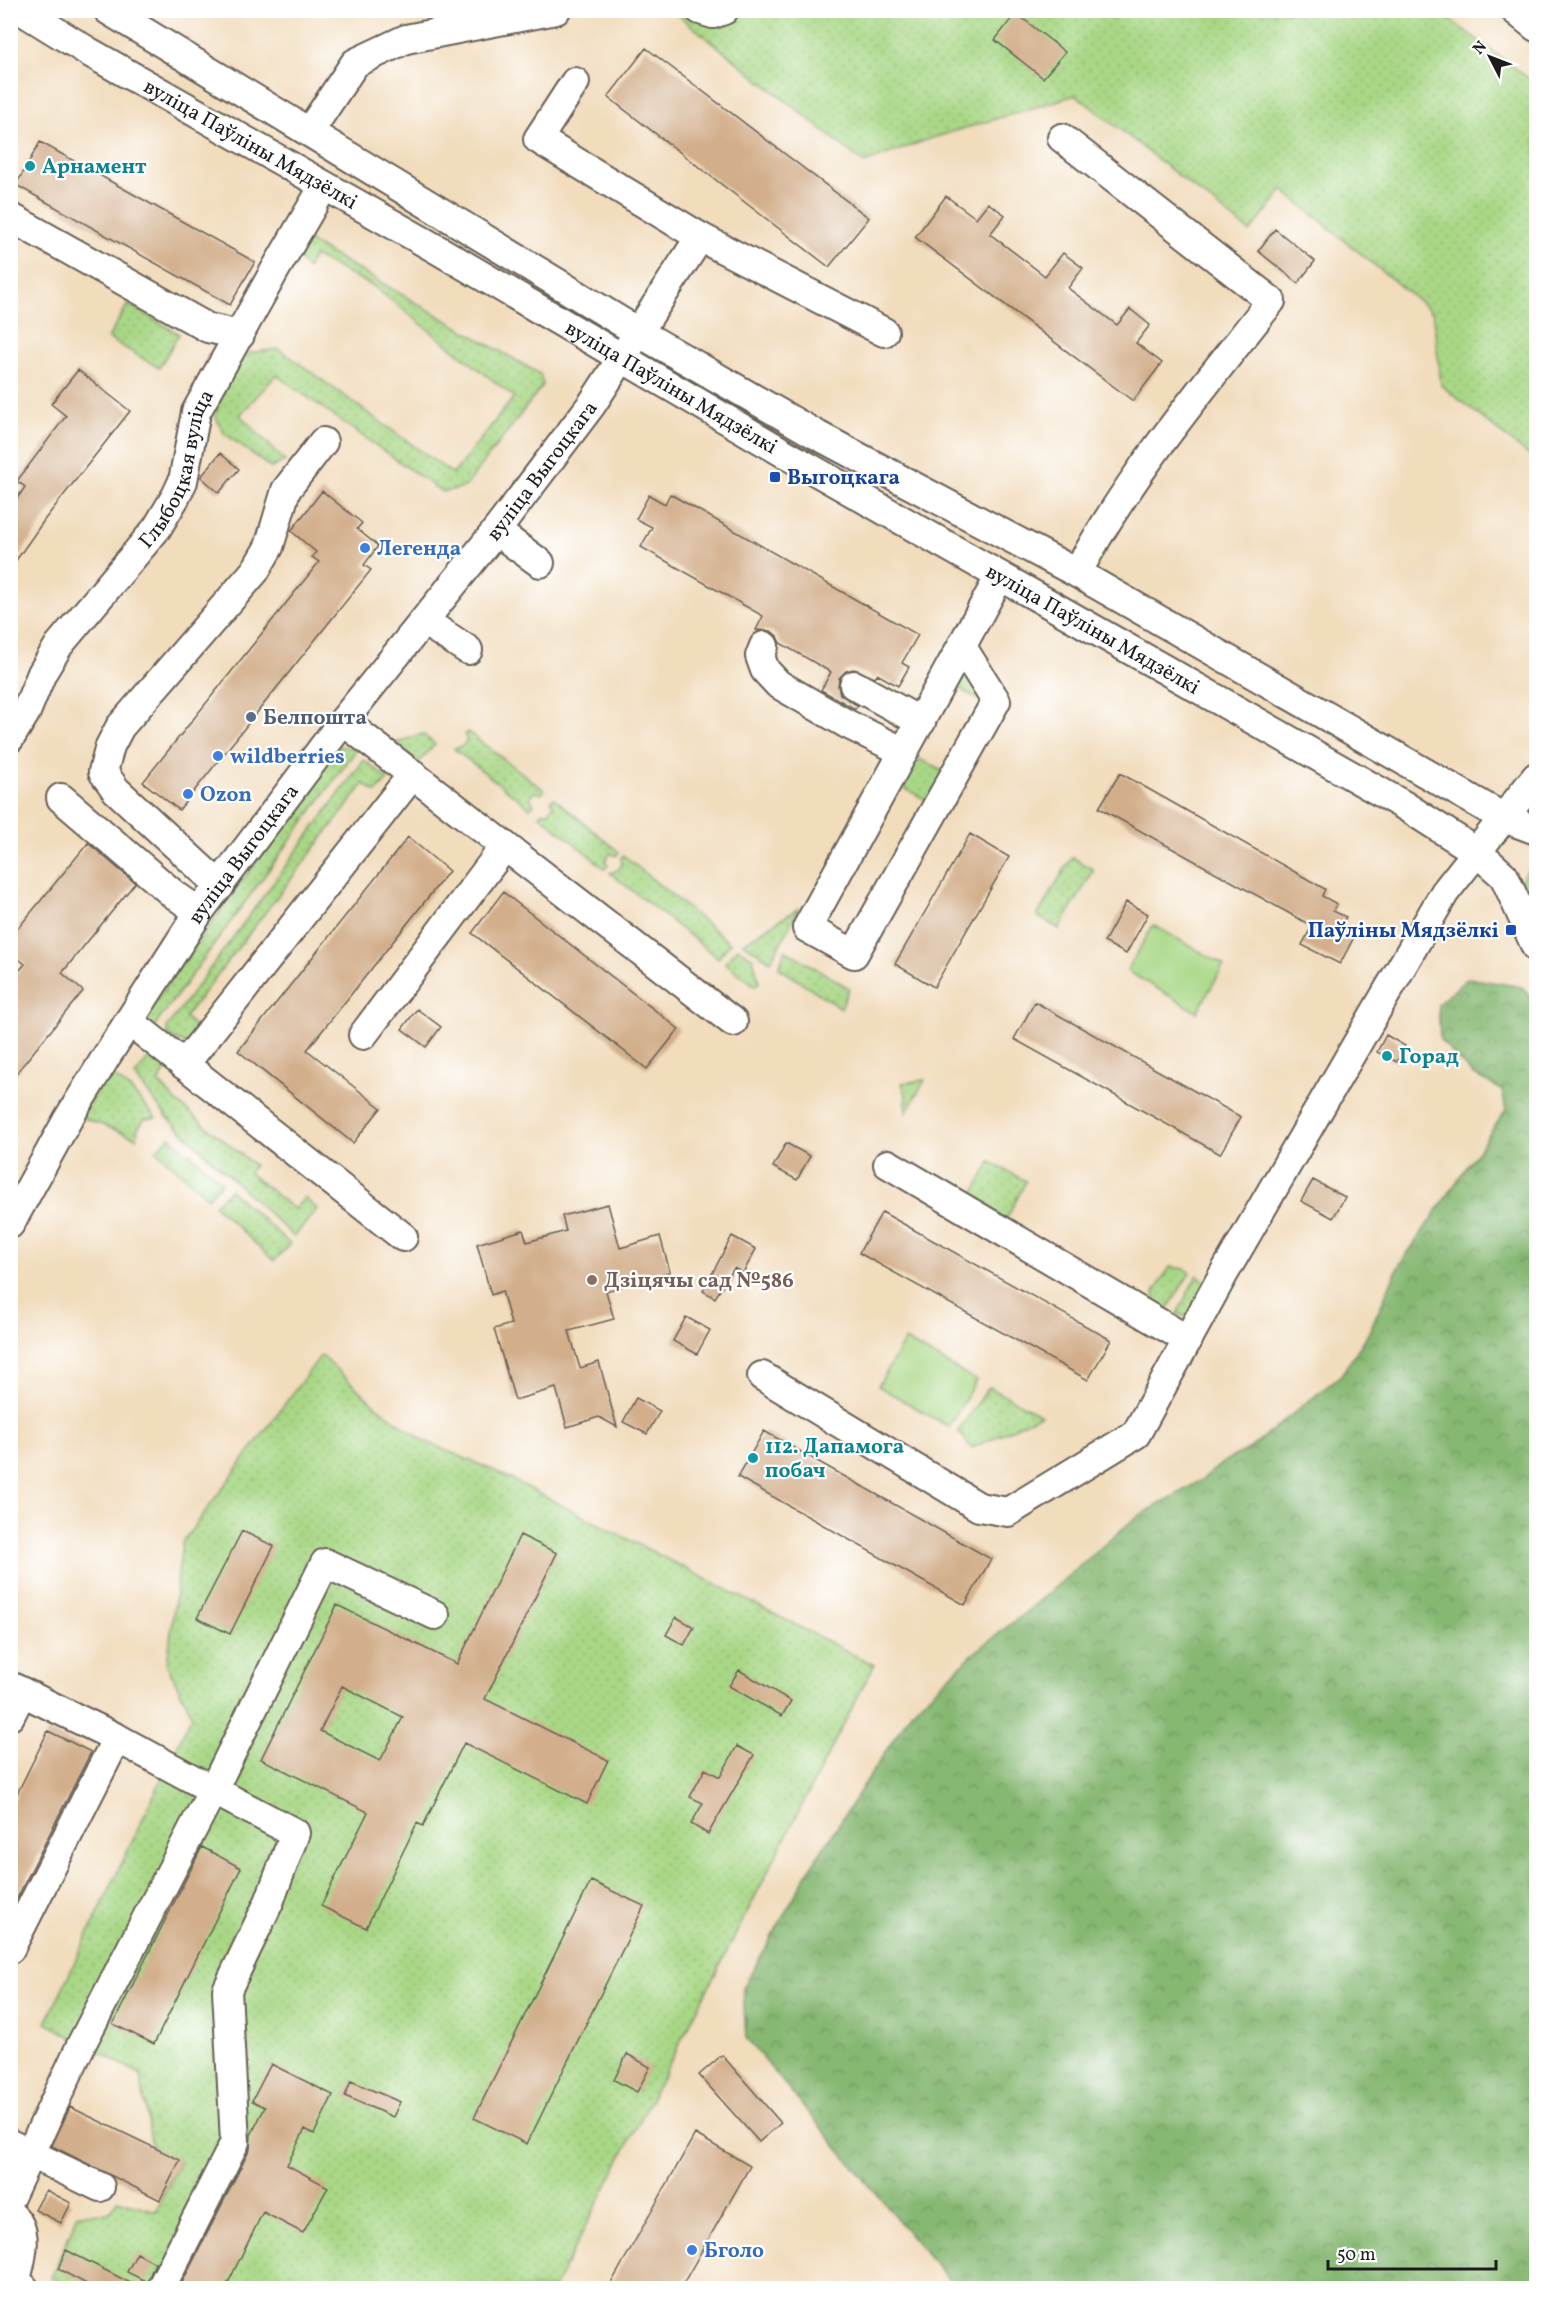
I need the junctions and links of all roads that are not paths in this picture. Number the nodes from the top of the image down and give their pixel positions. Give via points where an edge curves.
1 (21, 10) edge
2 (108, 10) edge
3 (556, 10) edge
4 (700, 10) edge
5 (724, 10) edge
6 (1515, 10) edge
7 (1536, 27) edge
8 (575, 82) dead end
9 (309, 132) junction
10 (1062, 138) dead end
11 (324, 186) junction
12 (10, 217) edge
13 (700, 237) junction
14 (638, 332) junction
15 (884, 332) dead end
16 (240, 335) junction
17 (623, 358) junction
18 (322, 442) dead end
19 (496, 531) junction
20 (540, 563) dead end
21 (1077, 573) junction
22 (1000, 576) junction
23 (424, 621) junction
24 (764, 646) dead end
25 (962, 647) junction
26 (468, 650) dead end
27 (854, 685) dead end
28 (344, 721) junction
29 (921, 722) junction
30 (10, 738) edge
31 (904, 752) junction
32 (413, 774) junction
33 (1536, 777) edge
34 (61, 798) dead end
35 (1504, 818) junction
36 (1536, 830) edge
37 (505, 846) junction
38 (1477, 852) junction
39 (220, 886) junction
40 (199, 912) junction
41 (1536, 947) edge
42 (129, 1021) junction
43 (733, 1022) dead end
44 (363, 1035) dead end
45 (184, 1065) junction
46 (888, 1164) dead end
47 (10, 1224) edge
48 (403, 1237) dead end
49 (1188, 1340) junction
50 (762, 1376) dead end
51 (435, 1615) dead end
52 (14, 1698) edge
53 (117, 1738) junction
54 (213, 1790) junction
55 (10, 1949) edge
56 (20, 2148) edge
57 (100, 2187) dead end
58 (10, 2197) edge
59 (10, 2214) edge
60 (16, 2286) edge
61 (162, 2286) dead end

1 - 11 street, вуліца Паўліны Мядзёлкі
2 - 9 street, вуліца Паўліны Мядзёлкі
3 - 9 street via 406,39 355,63
4 - 5 street via 713,14
6 - 7 street
8 - 13 street via 538,139
9 - 14 street, вуліца Паўліны Мядзёлкі
10 - 21 street via 1271,302 1159,442 1100,529
11 - 16 street, Глыбоцкая вуліца
11 - 17 street, вуліца Паўліны Мядзёлкі
12 - 16 street via 208,328
13 - 14 street, вуліца Выгоцкага
13 - 15 street
14 - 17 street, вуліца Выгоцкага
14 - 21 street, вуліца Паўліны Мядзёлкі via 817,435
16 - 30 street, Глыбоцкая вуліца via 196,412 183,481 158,528 59,645
17 - 19 street, вуліца Выгоцкага
17 - 22 street, вуліца Паўліны Мядзёлкі
18 - 39 street via 286,490 269,547 255,571 120,727 103,772 116,790
19 - 20 street
19 - 23 street, вуліца Выгоцкага
21 - 35 street, вуліца Паўліны Мядзёлкі
22 - 25 street
22 - 38 street, вуліца Паўліны Мядзёлкі via 1405,806
23 - 26 street
23 - 28 street, вуліца Выгоцкага
24 - 31 street via 760,656 765,670 778,684
25 - 29 street
25 - 31 street via 996,701 854,954 807,928
27 - 29 street
28 - 32 street
28 - 39 street, вуліца Выгоцкага
29 - 31 street
32 - 37 street
32 - 45 street
33 - 35 street
34 - 40 street
35 - 36 street, вуліца Паўліны Мядзёлкі
35 - 38 street
37 - 43 street
37 - 44 street
38 - 41 street, вуліца Паўліны Мядзёлкі via 1504,876
38 - 49 street via 1445,891
39 - 40 street, вуліца Выгоцкага
40 - 42 street, вуліца Выгоцкага
42 - 45 street
42 - 47 street, вуліца Выгоцкага via 68,1119
45 - 48 street
46 - 49 street
49 - 50 street via 1137,1434 1008,1512 979,1507
51 - 54 street via 325,1563
52 - 53 street
53 - 54 street
53 - 55 street
54 - 56 street via 82,2043
54 - 61 street via 295,1833 269,1902 227,1989 235,2142
56 - 57 street
56 - 58 street
59 - 60 street via 18,2220 24,2246

